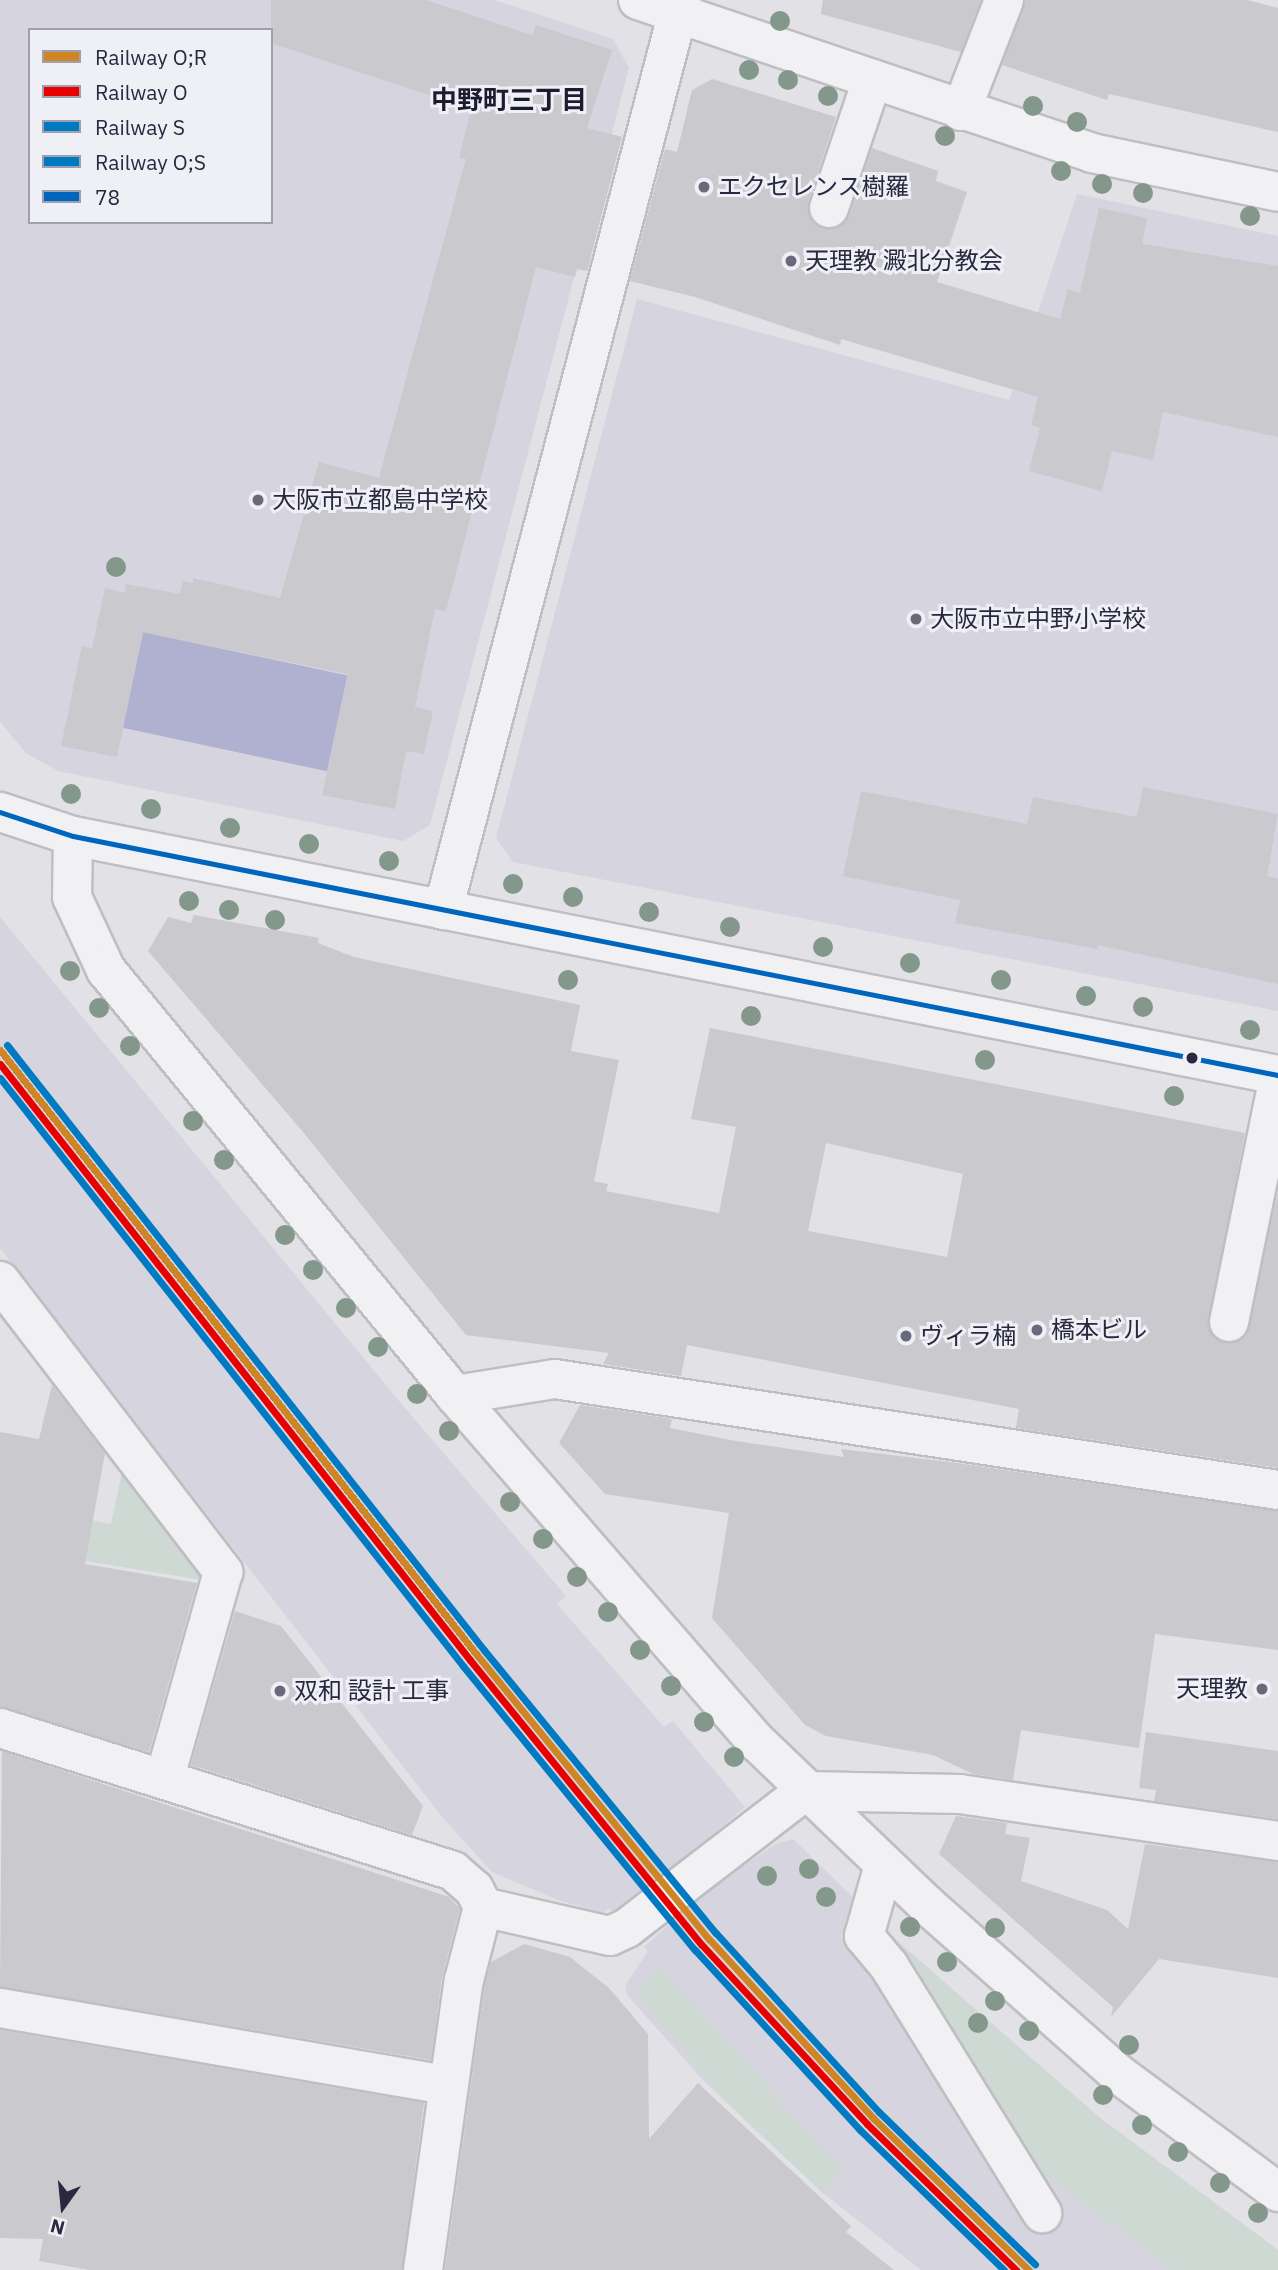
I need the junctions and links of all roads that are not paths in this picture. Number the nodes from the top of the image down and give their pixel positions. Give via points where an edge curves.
1 (638, 0) edge
2 (1004, 0) edge
3 (679, 6) edge
4 (872, 80) junction
5 (961, 111) junction
6 (1278, 192) edge
7 (829, 208) dead end
8 (0, 811) edge
9 (73, 836) junction
10 (443, 910) junction
11 (1278, 1075) edge
12 (1278, 1082) edge
13 (0, 1282) edge
14 (1229, 1322) dead end
15 (455, 1395) junction
16 (1278, 1490) edge
17 (0, 1728) edge
18 (165, 1777) junction
19 (805, 1791) junction
20 (1278, 1841) edge
21 (884, 1866) junction
22 (483, 1906) junction
23 (0, 2008) edge
24 (447, 2085) junction
25 (1278, 2192) edge
26 (1042, 2213) dead end
27 (423, 2270) edge

1 - 3 street
2 - 5 street
3 - 4 street
3 - 10 street
4 - 5 street
4 - 7 street
5 - 6 street via 1092,153
8 - 9 street
9 - 10 street
9 - 15 street via 72,897 106,970
10 - 11 street
12 - 14 street
13 - 18 street via 223,1572
15 - 16 street via 555,1379
15 - 19 street via 756,1741
17 - 18 street
18 - 22 street via 453,1871 474,1888
19 - 20 street via 960,1794
19 - 21 street
19 - 22 street via 627,1928 610,1936
21 - 25 street via 1117,2073
21 - 26 street via 864,1936 889,1966
22 - 24 street via 464,1980
23 - 24 street
24 - 27 street

